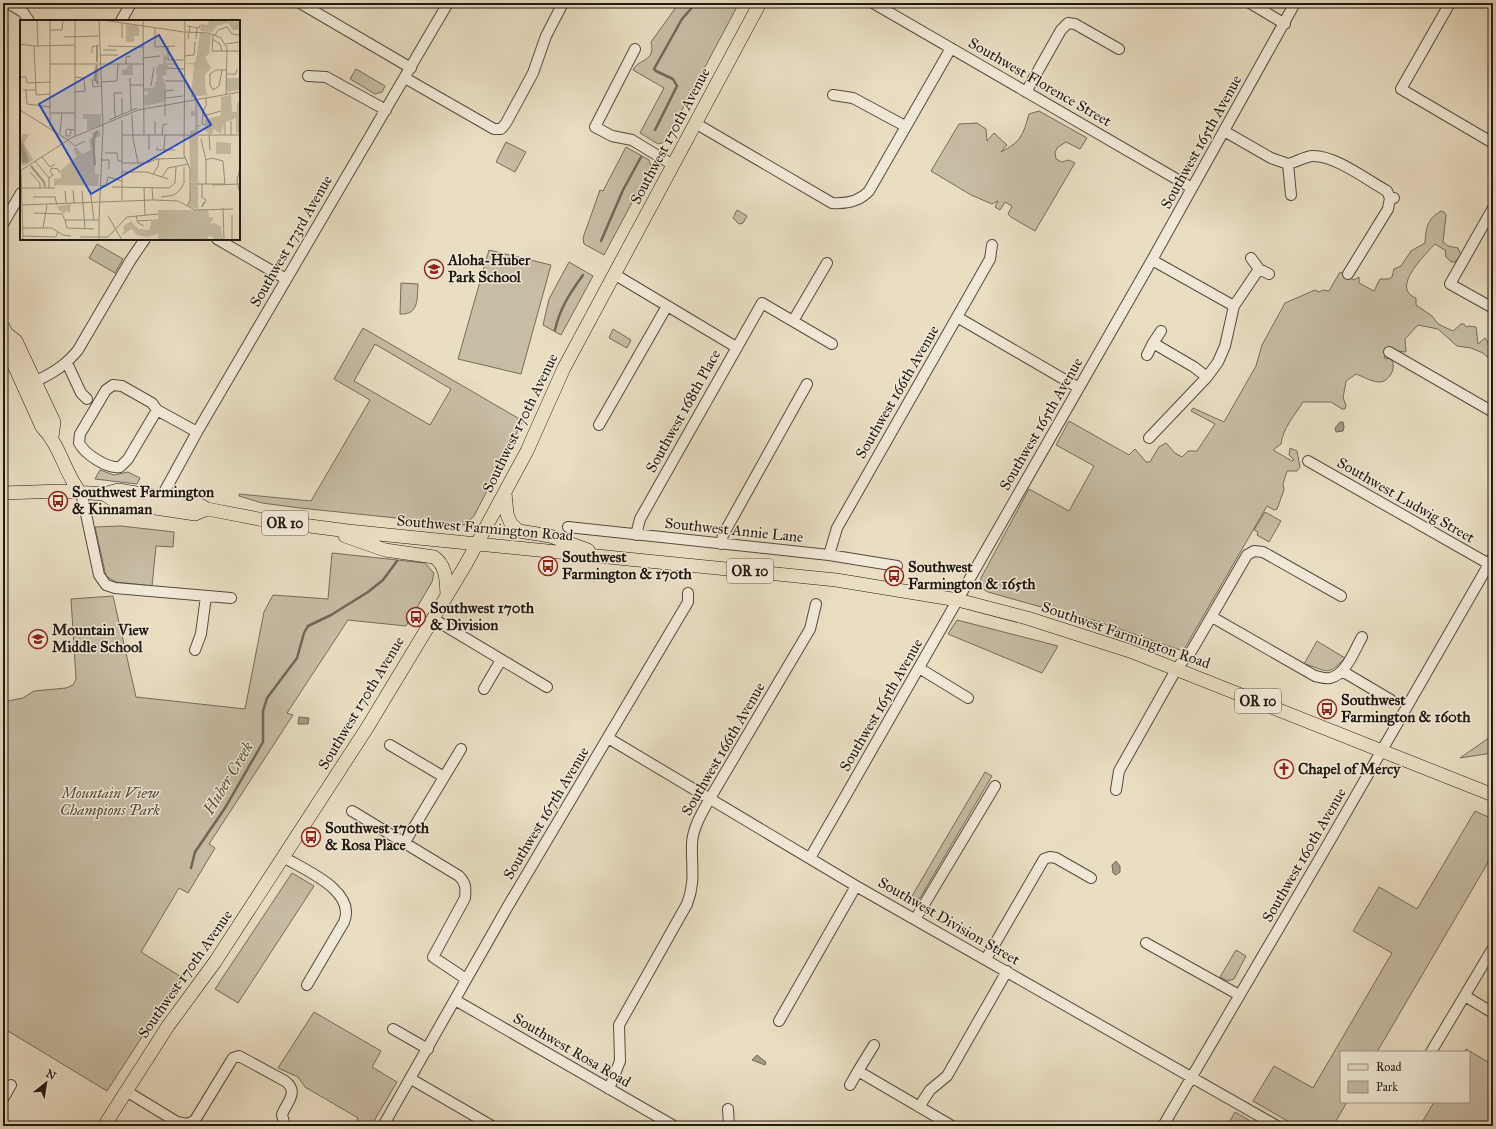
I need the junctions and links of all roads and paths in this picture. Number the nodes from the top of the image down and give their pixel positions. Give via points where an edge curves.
1 (8, 3) edge
2 (131, 3) edge
3 (300, 3) edge
4 (448, 3) edge
5 (563, 3) edge
6 (760, 3) edge
7 (873, 3) edge
8 (1250, 3) edge
9 (1295, 3) edge
10 (1450, 3) edge
11 (29, 20) edge
12 (122, 20) edge
13 (1285, 24) junction
14 (951, 48) junction
15 (636, 49) dead end
16 (1119, 49) dead end
17 (412, 68) junction
18 (308, 76) dead end
19 (405, 78) junction
20 (1026, 92) junction
21 (833, 95) dead end
22 (386, 110) junction
23 (695, 123) junction
24 (905, 126) junction
25 (1224, 131) junction
26 (1493, 143) edge
27 (1288, 164) junction
28 (673, 165) junction
29 (1192, 188) junction
30 (20, 195) edge
31 (1291, 195) dead end
32 (1493, 208) edge
33 (3, 224) edge
34 (142, 240) edge
35 (219, 240) edge
36 (992, 245) dead end
37 (1251, 258) dead end
38 (1152, 260) junction
39 (827, 263) dead end
40 (1259, 269) junction
41 (614, 274) junction
42 (1269, 274) dead end
43 (1348, 274) dead end
44 (286, 279) junction
45 (666, 306) junction
46 (1234, 306) junction
47 (1493, 308) edge
48 (957, 318) junction
49 (793, 321) junction
50 (4, 330) edge
51 (1161, 331) dead end
52 (1153, 343) junction
53 (832, 344) dead end
54 (736, 347) junction
55 (1389, 352) dead end
56 (1147, 355) dead end
57 (67, 363) junction
58 (1207, 377) junction
59 (36, 381) junction
60 (807, 384) dead end
61 (1079, 388) junction
62 (88, 400) dead end
63 (157, 410) junction
64 (1493, 412) edge
65 (599, 425) dead end
66 (197, 432) junction
67 (52, 437) junction
68 (1149, 438) dead end
69 (1308, 461) dead end
70 (79, 491) junction
71 (504, 492) junction
72 (3, 493) edge
73 (104, 494) junction
74 (162, 496) junction
75 (206, 509) junction
76 (568, 527) dead end
77 (323, 528) junction
78 (636, 535) junction
79 (721, 544) junction
80 (477, 545) junction
81 (829, 555) junction
82 (604, 556) junction
83 (1491, 561) edge
84 (897, 566) dead end
85 (688, 593) dead end
86 (447, 595) junction
87 (206, 596) junction
88 (1341, 596) dead end
89 (231, 598) dead end
90 (958, 600) junction
91 (816, 604) dead end
92 (1212, 617) junction
93 (432, 618) junction
94 (1362, 637) dead end
95 (195, 650) dead end
96 (501, 660) junction
97 (919, 668) junction
98 (1178, 668) junction
99 (1342, 672) junction
100 (547, 687) dead end
101 (484, 689) dead end
102 (968, 698) dead end
103 (1391, 700) dead end
104 (608, 738) junction
105 (390, 745) dead end
106 (461, 749) dead end
107 (1382, 751) junction
108 (444, 777) junction
109 (995, 786) dead end
110 (1116, 790) dead end
111 (1493, 795) edge
112 (709, 800) junction
113 (352, 811) dead end
114 (405, 842) junction
115 (283, 857) junction
116 (810, 858) junction
117 (1091, 878) dead end
118 (856, 886) junction
119 (916, 918) junction
120 (1146, 943) dead end
121 (1493, 948) edge
122 (986, 959) junction
123 (1007, 971) junction
124 (466, 979) junction
125 (307, 985) dead end
126 (1239, 995) junction
127 (1465, 996) junction
128 (455, 1000) junction
129 (1493, 1013) edge
130 (779, 1021) dead end
131 (393, 1029) dead end
132 (874, 1045) dead end
133 (428, 1049) junction
134 (1432, 1051) edge
135 (858, 1072) junction
136 (1192, 1077) junction
137 (411, 1079) junction
138 (11, 1085) dead end
139 (850, 1085) dead end
140 (609, 1089) junction
141 (126, 1091) junction
142 (3, 1099) edge
143 (919, 1106) junction
144 (728, 1109) dead end
145 (282, 1123) edge
146 (104, 1126) edge
147 (383, 1126) edge
148 (491, 1126) edge
149 (674, 1126) edge
150 (728, 1126) edge
151 (952, 1126) edge
152 (1163, 1126) edge
153 (1278, 1126) edge

1 - 11 street
2 - 12 street
3 - 17 street
4 - 17 street, Southwest 173rd Avenue
5 - 19 street via 546,36 533,73 501,129 494,129
6 - 23 main road, Southwest 170th Avenue
7 - 14 street, Southwest Florence Street
8 - 13 street
9 - 13 street, Southwest 165th Avenue
10 - 26 street via 1401,89
13 - 25 street, Southwest 165th Avenue
14 - 20 street, Southwest Florence Street
14 - 24 street
15 - 28 street via 595,128 612,136 632,140
16 - 20 street via 1075,24 1068,23 1061,30
17 - 19 street, Southwest 173rd Avenue
18 - 22 street via 326,77
19 - 22 street, Southwest 173rd Avenue
20 - 29 street, Southwest Florence Street
21 - 24 street via 853,98
22 - 44 street, Southwest 173rd Avenue
23 - 24 street via 832,203 841,204 856,201 869,191
23 - 28 main road, Southwest 170th Avenue
25 - 27 street via 1271,158
25 - 29 street, Southwest 165th Avenue
27 - 31 street
27 - 43 street via 1310,156 1327,158 1387,192 1392,198 1388,209
28 - 41 main road, Southwest 170th Avenue
29 - 38 street, Southwest 165th Avenue
30 - 33 street
32 - 47 street via 1450,284
34 - 57 street via 78,350
35 - 44 street
36 - 48 street, Southwest 166th Avenue via 990,258
37 - 40 street
38 - 46 street
38 - 61 street, Southwest 165th Avenue
39 - 49 street
40 - 42 street
40 - 46 street
41 - 45 street
41 - 71 main road, Southwest 170th Avenue via 564,368 529,445
44 - 66 street, Southwest 173rd Avenue
45 - 54 street
45 - 65 street
46 - 58 street via 1225,346
48 - 61 street
48 - 81 street, Southwest 166th Avenue via 837,528
49 - 53 street
49 - 54 street, Southwest 168th Place via 762,303
50 - 59 main road via 16,341
50 - 67 main road via 5,345 42,427
51 - 52 street
52 - 56 street
52 - 58 street
54 - 78 street, Southwest 168th Place via 640,519
55 - 64 street
57 - 59 street via 59,370
57 - 62 street via 81,393
58 - 68 street
59 - 67 main road via 54,422
60 - 79 street via 723,535
61 - 90 street, Southwest 165th Avenue
63 - 63 street via 125,464 120,467 111,466 84,451 78,443 80,434 106,390 113,385 122,386 152,403
63 - 66 street
66 - 74 street, Southwest 173rd Avenue
67 - 70 main road
69 - 83 street, Southwest Ludwig Street
70 - 72 main road, Southwest Farmington Road / OR 10
70 - 73 main road, Southwest Farmington Road / OR 10
70 - 87 street via 85,505 99,575 106,585
71 - 80 main road, Southwest 170th Avenue
71 - 82 main road via 507,514 519,531 550,536
73 - 74 main road, Southwest Farmington Road / OR 10 via 118,490
73 - 75 main road, Southwest Farmington Road / OR 10 via 116,502 195,514
74 - 75 main road, Southwest Farmington Road / OR 10 via 197,503
75 - 77 main road, Southwest Farmington Road / OR 10
76 - 78 street, Southwest Annie Lane
77 - 80 main road, Southwest Farmington Road / OR 10
77 - 86 main road via 385,550 434,557 444,568
78 - 79 street, Southwest Annie Lane
79 - 81 street, Southwest Annie Lane
80 - 82 main road, Southwest Farmington Road / OR 10
80 - 86 main road, Southwest 170th Avenue
81 - 84 street, Southwest Annie Lane
82 - 90 main road, Southwest Farmington Road / OR 10 via 836,580
83 - 107 street, Southwest 160th Avenue
85 - 104 street, Southwest 167th Avenue via 688,602
86 - 93 main road, Southwest 170th Avenue
87 - 89 street
87 - 95 street via 201,634
88 - 92 street via 1266,553 1254,551 1245,558
90 - 97 street, Southwest 165th Avenue
90 - 98 main road, Southwest Farmington Road / OR 10 via 1080,634
91 - 112 street, Southwest 166th Avenue via 810,629
92 - 98 street
92 - 99 street via 1315,676 1331,678
93 - 96 street
93 - 115 main road, Southwest 170th Avenue via 392,688
94 - 99 street
96 - 100 street
96 - 101 street
97 - 102 street
97 - 116 street, Southwest 165th Avenue
98 - 107 main road, Southwest Farmington Road / OR 10
98 - 110 street via 1119,771
99 - 103 street
104 - 112 street, Southwest Division Street
104 - 124 street, Southwest 167th Avenue
105 - 108 street
106 - 108 street
107 - 111 main road, Southwest Farmington Road / OR 10
107 - 126 street, Southwest 160th Avenue
108 - 114 street
109 - 119 street
112 - 116 street, Southwest Division Street
112 - 140 street, Southwest 166th Avenue via 692,842 692,893 619,1025 620,1061
113 - 114 street
114 - 124 street via 459,876 464,882 465,898 433,957
115 - 125 street via 332,886 346,903 344,922
115 - 141 main road, Southwest 170th Avenue via 215,962 168,1026
116 - 118 street, Southwest Division Street
117 - 122 street via 1056,858 1047,857
118 - 119 street, Southwest Division Street
118 - 130 street
119 - 122 street, Southwest Division Street
120 - 126 street
121 - 127 street
122 - 123 street, Southwest Division Street
123 - 136 street, Southwest Division Street
123 - 143 street via 947,1076 930,1090
124 - 128 street, Southwest 167th Avenue
126 - 136 street, Southwest 160th Avenue
127 - 129 street
127 - 134 street
128 - 133 street, Southwest 167th Avenue
128 - 140 street, Southwest Rosa Road
131 - 133 street
132 - 135 street
133 - 137 street, Southwest 167th Avenue
135 - 139 street
135 - 143 street
136 - 152 street, Southwest 160th Avenue
136 - 153 street, Southwest Division Street
137 - 147 street, Southwest 167th Avenue
137 - 148 street
138 - 142 street
140 - 149 street, Southwest Rosa Road
141 - 145 street via 177,1122 192,1123 233,1058 239,1055 285,1081 293,1089 282,1115
141 - 146 main road, Southwest 170th Avenue
143 - 151 street
144 - 150 street

